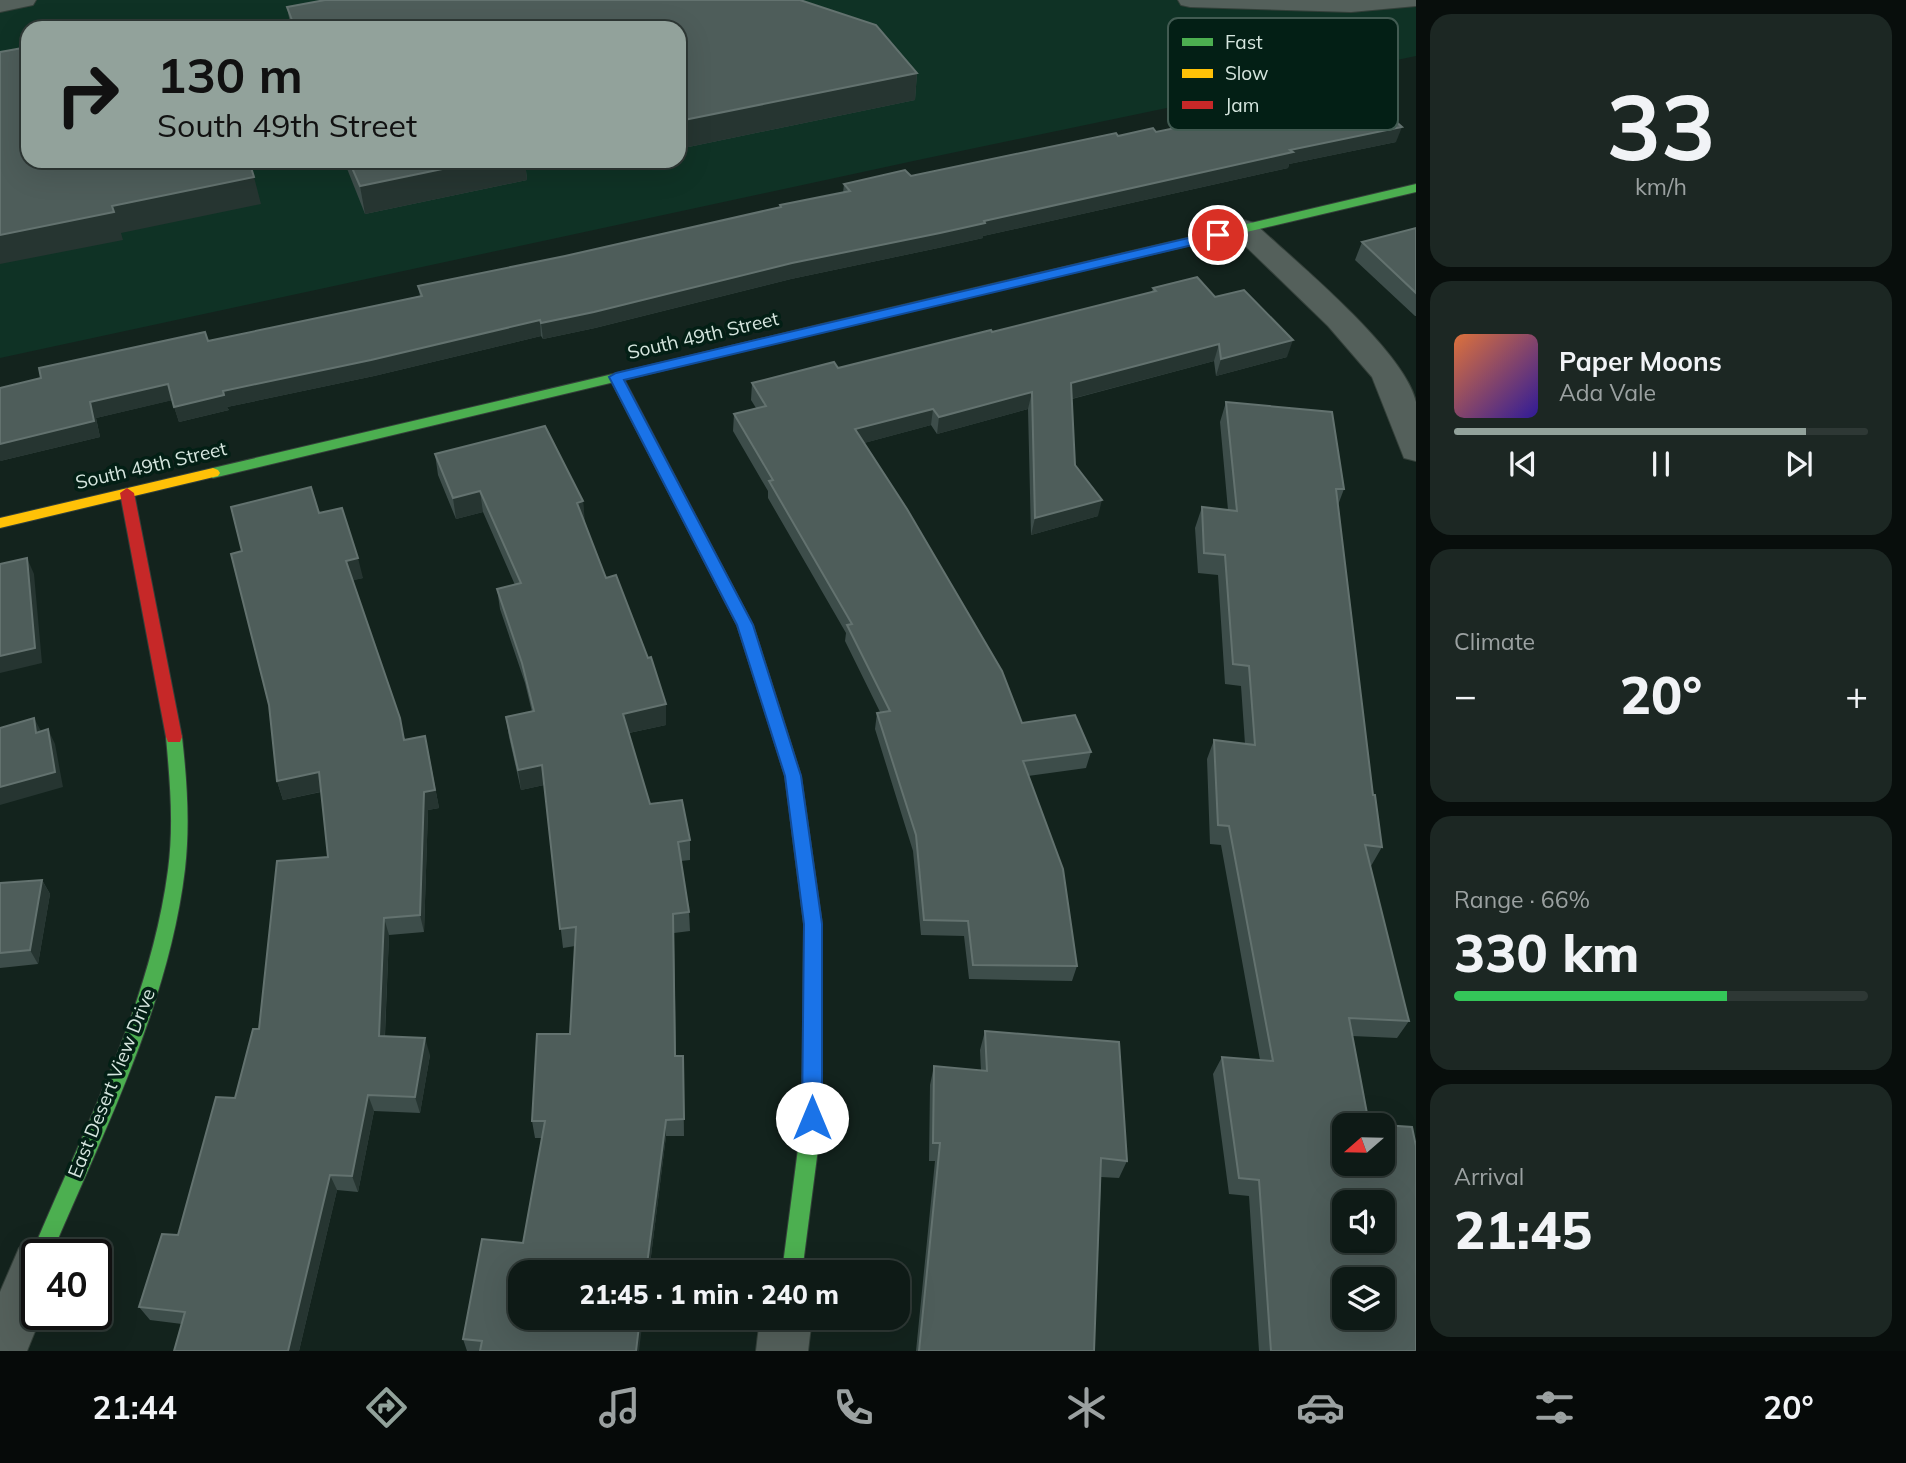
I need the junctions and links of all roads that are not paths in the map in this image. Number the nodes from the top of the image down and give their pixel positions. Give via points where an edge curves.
1 (24, 0) edge
2 (1190, 0) edge
3 (1409, 0) edge
4 (0, 4) edge
5 (1416, 188) edge
6 (1244, 229) junction
7 (616, 377) junction
8 (1416, 450) edge
9 (127, 493) junction
10 (0, 523) edge
11 (48, 1239) edge
12 (794, 1260) edge
13 (21, 1302) edge
14 (785, 1330) edge
15 (2, 1345) edge
16 (782, 1351) edge

1 - 4 street
2 - 3 street via 1338,4
5 - 6 street, South 49th Street
6 - 7 street, South 49th Street
6 - 8 street via 1339,319 1387,373
7 - 9 street, South 49th Street
7 - 12 street via 745,625 793,776 813,924 812,1118
9 - 10 street, South 49th Street
9 - 11 street, East Desert View Drive via 179,763 178,873 145,1008
13 - 15 street
14 - 16 street

